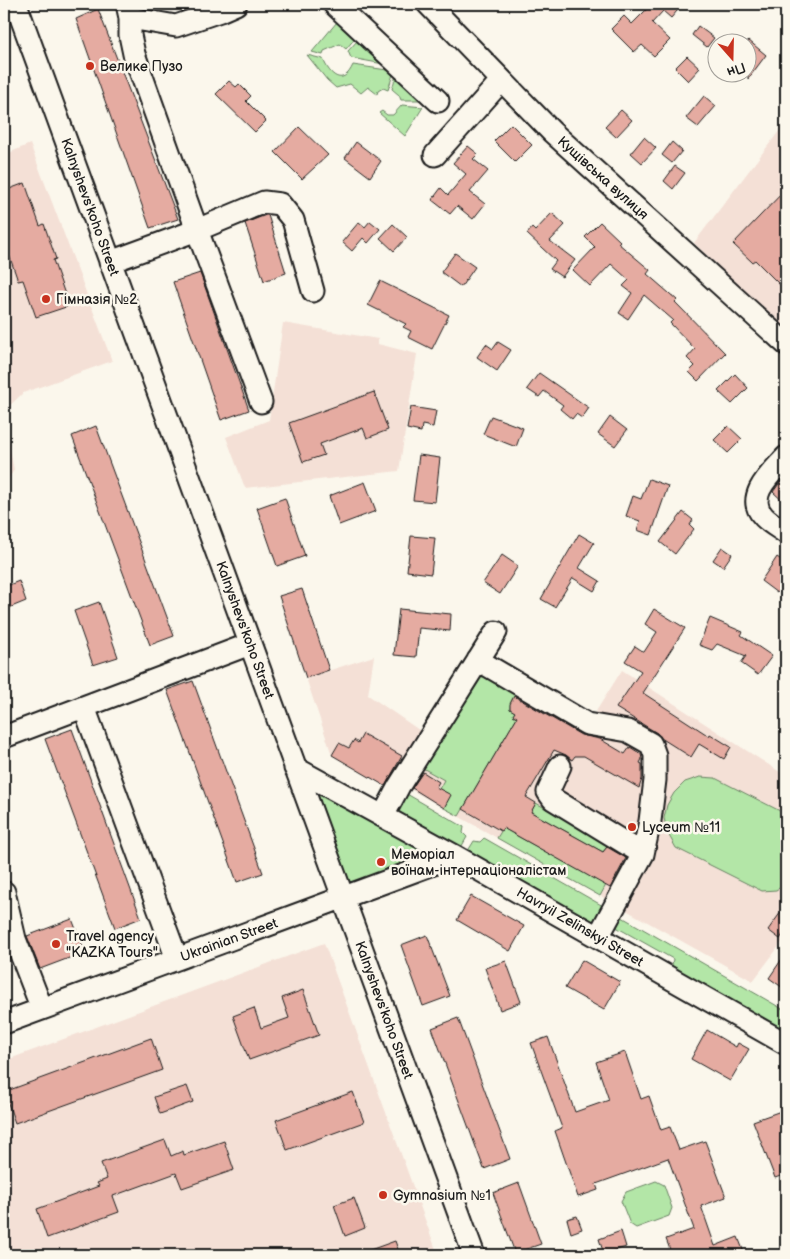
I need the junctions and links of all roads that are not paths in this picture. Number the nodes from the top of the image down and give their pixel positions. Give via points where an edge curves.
1 (16, 4) edge
2 (236, 4) edge
3 (334, 4) edge
4 (428, 4) edge
5 (129, 11) edge
6 (501, 81) junction
7 (438, 101) dead end
8 (436, 155) dead end
9 (197, 230) junction
10 (110, 262) junction
11 (313, 291) dead end
12 (786, 344) edge
13 (262, 402) dead end
14 (786, 457) edge
15 (786, 533) edge
16 (496, 632) dead end
17 (250, 644) junction
18 (478, 660) junction
19 (84, 707) junction
20 (4, 738) edge
21 (560, 766) dead end
22 (295, 768) junction
23 (383, 816) junction
24 (643, 854) junction
25 (455, 856) junction
26 (4, 892) edge
27 (343, 897) junction
28 (598, 938) junction
29 (177, 959) junction
30 (42, 1009) junction
31 (4, 1023) edge
32 (786, 1044) edge
33 (474, 1255) edge

1 - 10 street, Kalnyshevsʹkoho Street
2 - 5 street via 176,26
3 - 7 street
4 - 6 street, Кущівська вулиця
5 - 9 street via 134,54
6 - 8 street
6 - 12 street, Кущівська вулиця via 552,132
9 - 10 street
9 - 11 street via 264,202 280,204 293,220
9 - 13 street
10 - 17 street, Kalnyshevsʹkoho Street
14 - 15 street via 761,485 758,508 762,516
16 - 18 street
17 - 19 street
17 - 22 street, Kalnyshevsʹkoho Street
18 - 23 street
18 - 24 street via 587,724 628,731 651,744 656,780
19 - 20 street
19 - 29 street
21 - 24 street via 548,792 554,799
22 - 23 street, Havryil Zelinskyi Street
22 - 27 street, Kalnyshevsʹkoho Street
23 - 25 street, Havryil Zelinskyi Street
24 - 28 street
25 - 27 street, Ukrainian Street
25 - 28 street, Havryil Zelinskyi Street
26 - 30 street via 15,939
27 - 29 street, Ukrainian Street
27 - 33 street, Kalnyshevsʹkoho Street
28 - 32 street, Havryil Zelinskyi Street
29 - 30 street, Ukrainian Street
30 - 31 street, Ukrainian Street

